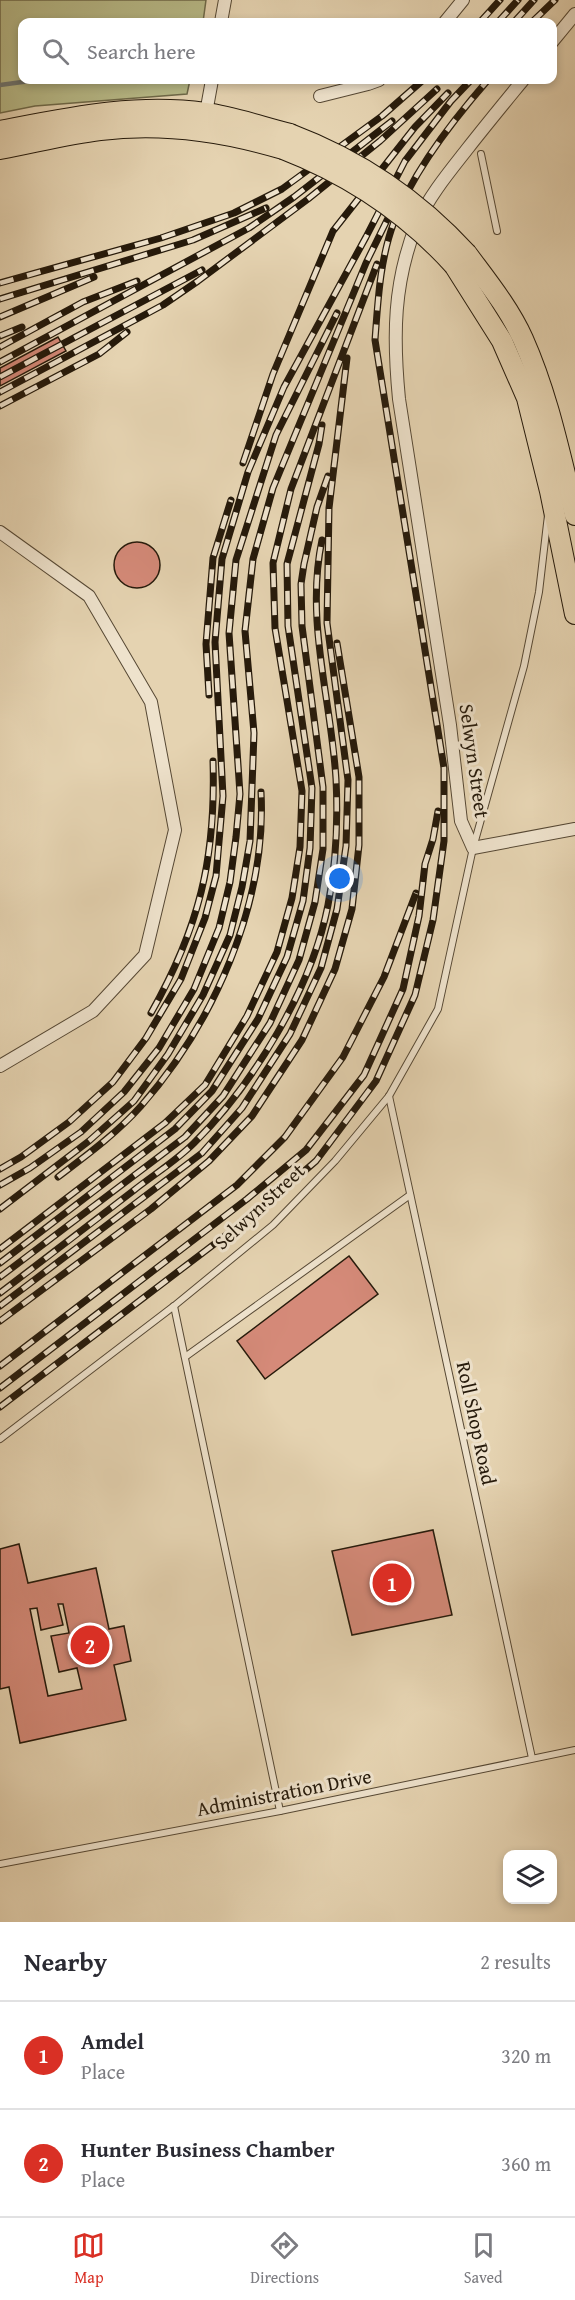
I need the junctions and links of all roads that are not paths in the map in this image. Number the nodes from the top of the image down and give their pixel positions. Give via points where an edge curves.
1 (225, 0) edge
2 (462, 0) edge
3 (575, 14) edge
4 (222, 18) edge
5 (448, 18) edge
6 (557, 36) edge
7 (211, 84) edge
8 (368, 84) edge
9 (520, 84) edge
10 (320, 96) dead end
11 (206, 113) junction
12 (0, 131) edge
13 (287, 141) junction
14 (0, 149) edge
15 (482, 154) dead end
16 (497, 231) dead end
17 (460, 260) junction
18 (550, 491) junction
19 (575, 515) edge
20 (0, 532) edge
21 (575, 614) edge
22 (575, 829) edge
23 (472, 848) junction
24 (0, 1066) edge
25 (389, 1096) junction
26 (410, 1195) junction
27 (174, 1306) junction
28 (185, 1357) junction
29 (0, 1439) edge
30 (575, 1750) edge
31 (532, 1758) junction
32 (280, 1811) junction
33 (0, 1864) edge

1 - 4 street
2 - 5 street
3 - 6 street
7 - 11 street
8 - 10 street
9 - 23 street, Selwyn Street via 442,180 418,222 404,264 396,310 394,350 399,399 461,820
11 - 12 highway via 108,111
11 - 13 highway
13 - 14 highway via 151,127 100,130
13 - 17 highway, bridge via 342,156 389,184 430,217
15 - 16 lane
17 - 18 highway via 527,398
17 - 19 highway via 500,299 522,337 545,394
18 - 21 highway
18 - 23 lane via 539,591 524,666
20 - 24 street via 89,596 151,702 175,830 145,955 93,1011
22 - 23 street
23 - 25 lane, Selwyn Street via 438,1009
25 - 26 lane, Roll Shop Road
25 - 27 lane, Selwyn Street via 335,1161 273,1225
26 - 28 lane
26 - 31 lane, Roll Shop Road
27 - 28 lane
27 - 29 lane, Selwyn Street
28 - 32 lane
30 - 31 lane, Administration Drive
31 - 32 lane, Administration Drive
32 - 33 lane, Administration Drive

